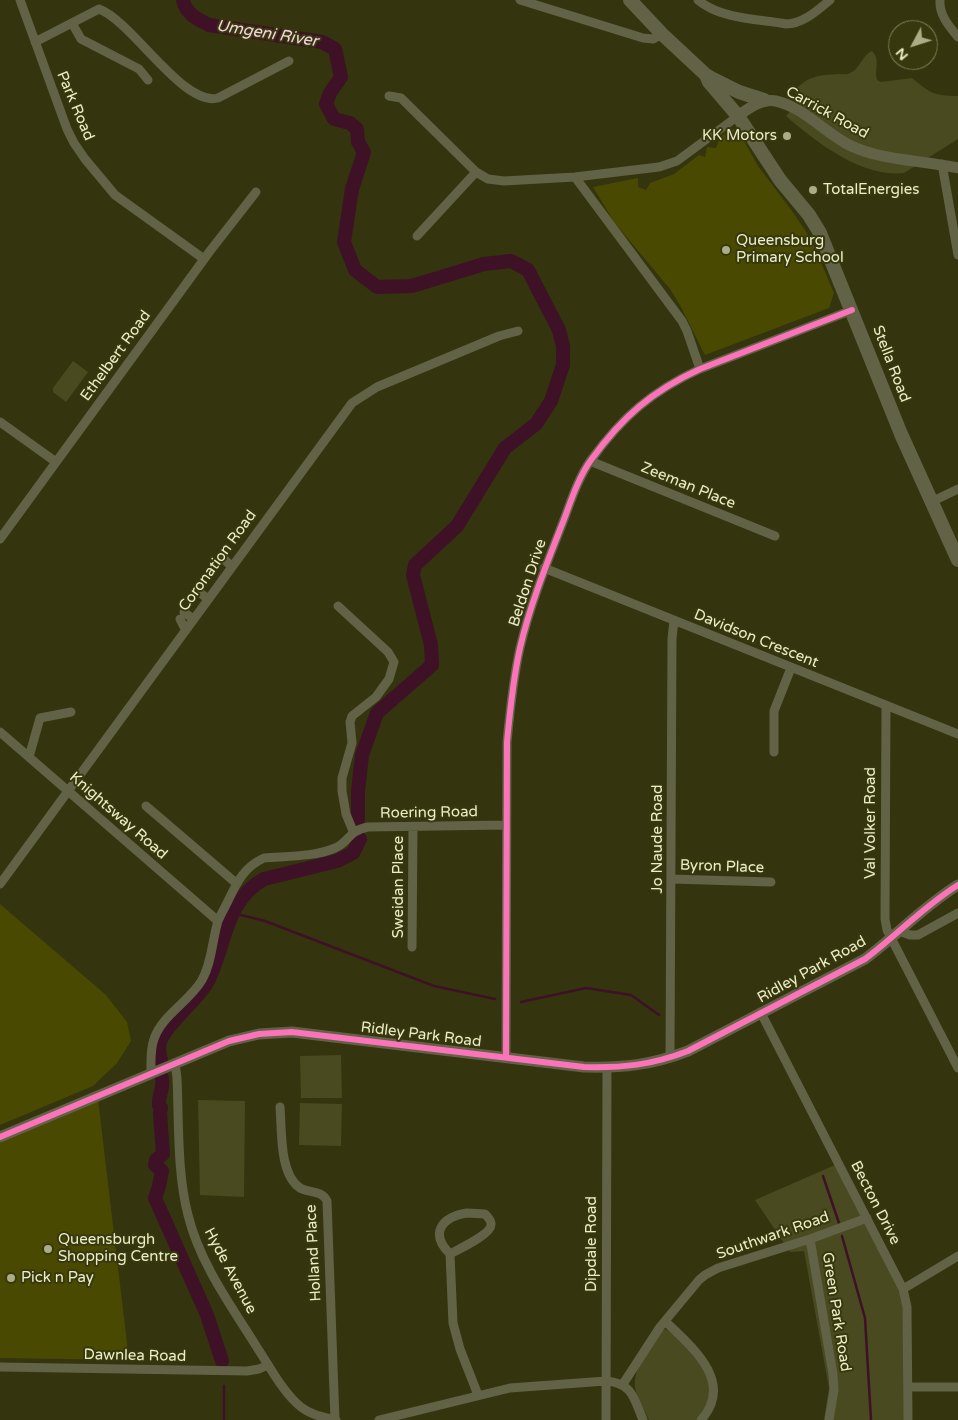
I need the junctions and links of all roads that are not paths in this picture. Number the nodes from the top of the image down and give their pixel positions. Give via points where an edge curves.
1 (20, 0) edge
2 (520, 0) edge
3 (630, 0) edge
4 (698, 0) edge
5 (830, 0) edge
6 (940, 0) edge
7 (101, 4) edge
8 (72, 23) junction
9 (662, 34) junction
10 (958, 37) edge
11 (35, 42) junction
12 (289, 61) dead end
13 (710, 77) junction
14 (148, 80) dead end
15 (389, 96) dead end
16 (764, 100) junction
17 (741, 114) junction
18 (942, 164) junction
19 (958, 168) edge
20 (476, 172) junction
21 (574, 177) junction
22 (256, 192) dead end
23 (417, 236) dead end
24 (958, 255) edge
25 (204, 259) junction
26 (852, 310) junction
27 (518, 331) dead end
28 (700, 369) junction
29 (0, 422) edge
30 (590, 461) junction
31 (56, 462) junction
32 (958, 489) edge
33 (931, 502) junction
34 (775, 536) dead end
35 (0, 539) edge
36 (222, 557) dead end
37 (958, 560) edge
38 (231, 566) junction
39 (544, 568) junction
40 (199, 592) dead end
41 (208, 599) junction
42 (338, 606) dead end
43 (192, 619) junction
44 (674, 620) junction
45 (185, 629) junction
46 (791, 668) junction
47 (886, 705) junction
48 (71, 712) dead end
49 (0, 732) edge
50 (958, 734) edge
51 (774, 752) dead end
52 (29, 757) junction
53 (67, 791) junction
54 (146, 806) dead end
55 (506, 825) junction
56 (413, 828) junction
57 (353, 832) junction
58 (671, 879) junction
59 (771, 882) dead end
60 (236, 883) junction
61 (0, 884) edge
62 (958, 885) edge
63 (958, 912) edge
64 (218, 922) junction
65 (895, 935) junction
66 (412, 947) dead end
67 (761, 1013) junction
68 (506, 1057) junction
69 (670, 1058) junction
70 (175, 1063) junction
71 (607, 1068) junction
72 (958, 1068) edge
73 (151, 1073) junction
74 (280, 1107) dead end
75 (0, 1137) edge
76 (867, 1218) junction
77 (810, 1239) junction
78 (450, 1254) junction
79 (958, 1256) edge
80 (904, 1290) junction
81 (665, 1321) junction
82 (268, 1364) junction
83 (0, 1367) edge
84 (606, 1382) junction
85 (623, 1384) junction
86 (908, 1387) junction
87 (958, 1387) edge
88 (478, 1395) junction
89 (336, 1420) edge
90 (379, 1420) edge
91 (606, 1420) edge
92 (643, 1420) edge
93 (701, 1420) edge
94 (829, 1420) edge
95 (908, 1420) edge

1 - 11 street, Park Road
2 - 9 street via 643,38 653,39
3 - 9 main road, Stella Road
4 - 5 street via 722,13 790,24 803,20
6 - 10 street via 945,20
7 - 8 street
7 - 12 street via 179,81 208,99 218,98
8 - 11 street
8 - 14 street via 81,38 139,69
9 - 13 main road, Stella Road
11 - 25 street, Park Road via 67,129 85,159 115,195
13 - 16 main road
13 - 17 main road, Stella Road
15 - 20 street via 401,98
16 - 17 street, Carrick Road
16 - 18 street, Carrick Road via 775,100 795,109 862,150
17 - 21 street via 692,152 669,165
17 - 26 main road, Stella Road via 820,233
18 - 19 street, Carrick Road
18 - 24 street
20 - 21 street via 495,181
20 - 23 street
21 - 28 street via 682,321
22 - 25 street, Ethelbert Road
25 - 31 street, Ethelbert Road
26 - 28 street, Beldon Drive
26 - 33 main road, Stella Road
27 - 38 street, Coronation Road via 376,387 352,403 319,438
28 - 30 street, Beldon Drive via 644,402 617,427
29 - 31 street
30 - 34 street, Zeeman Place
30 - 39 street, Beldon Drive
31 - 35 street, Ethelbert Road
32 - 33 street
33 - 37 main road, Stella Road
36 - 38 street
38 - 41 street, Coronation Road
39 - 44 street, Davidson Crescent
39 - 55 street, Beldon Drive via 521,646 510,701
40 - 41 street
41 - 43 street, Coronation Road
42 - 57 street via 388,652 394,662 389,679 376,697 352,716 350,722 352,743 342,778 342,791
43 - 45 street, Coronation Road
43 - 45 street via 182,615
44 - 46 street, Davidson Crescent
44 - 58 street, Jo Naude Road
45 - 53 street, Coronation Road
46 - 47 street, Davidson Crescent
46 - 51 street via 774,711
47 - 50 street, Davidson Crescent
47 - 65 street, Val Volker Road via 885,919 887,930
48 - 52 street via 40,718
49 - 52 street, Knightsway Road
52 - 53 street, Knightsway Road
53 - 61 street, Coronation Road
53 - 64 street, Knightsway Road
54 - 60 street
55 - 56 street, Roering Road
55 - 68 street, Beldon Drive
56 - 57 street, Roering Road via 368,827
56 - 66 street, Sweidan Place
57 - 60 street via 338,846 326,851 254,862
58 - 59 street, Byron Place
58 - 69 street, Jo Naude Road
60 - 64 street
62 - 65 street, Ridley Park Road via 933,901
63 - 65 street via 918,935
64 - 73 street via 202,980 161,1026 154,1039
65 - 67 street, Ridley Park Road via 865,959
65 - 72 street, Val Volker Road
67 - 69 street, Ridley Park Road
67 - 76 street, Becton Drive
68 - 70 street, Ridley Park Road via 276,1032 229,1041
68 - 71 street, Ridley Park Road
69 - 71 street, Ridley Park Road via 645,1065
70 - 73 street, Ridley Park Road
70 - 82 street, Hyde Avenue via 183,1190 191,1228 214,1277
71 - 84 street, Dipdale Road
73 - 75 street, Ridley Park Road
74 - 89 street, Holland Place via 289,1174 300,1187 323,1194 327,1201
76 - 77 street, Southwark Road
76 - 80 street, Becton Drive
77 - 81 street, Southwark Road via 705,1275
77 - 94 street, Green Park Road via 833,1374
78 - 78 street via 440,1238 440,1230 446,1221 467,1213 485,1214 492,1227 489,1232
78 - 88 street via 453,1323
79 - 80 street
80 - 86 street, Becton Drive
81 - 85 street, Southwark Road
81 - 93 street via 710,1372 714,1389 712,1404
82 - 83 street, Dawnlea Road via 247,1371
82 - 89 street, Hyde Avenue via 300,1406 312,1414
84 - 85 street
84 - 88 street via 519,1387
84 - 91 street, Dipdale Road
85 - 92 street via 632,1394
86 - 87 street
86 - 95 street, Becton Drive
88 - 90 street

